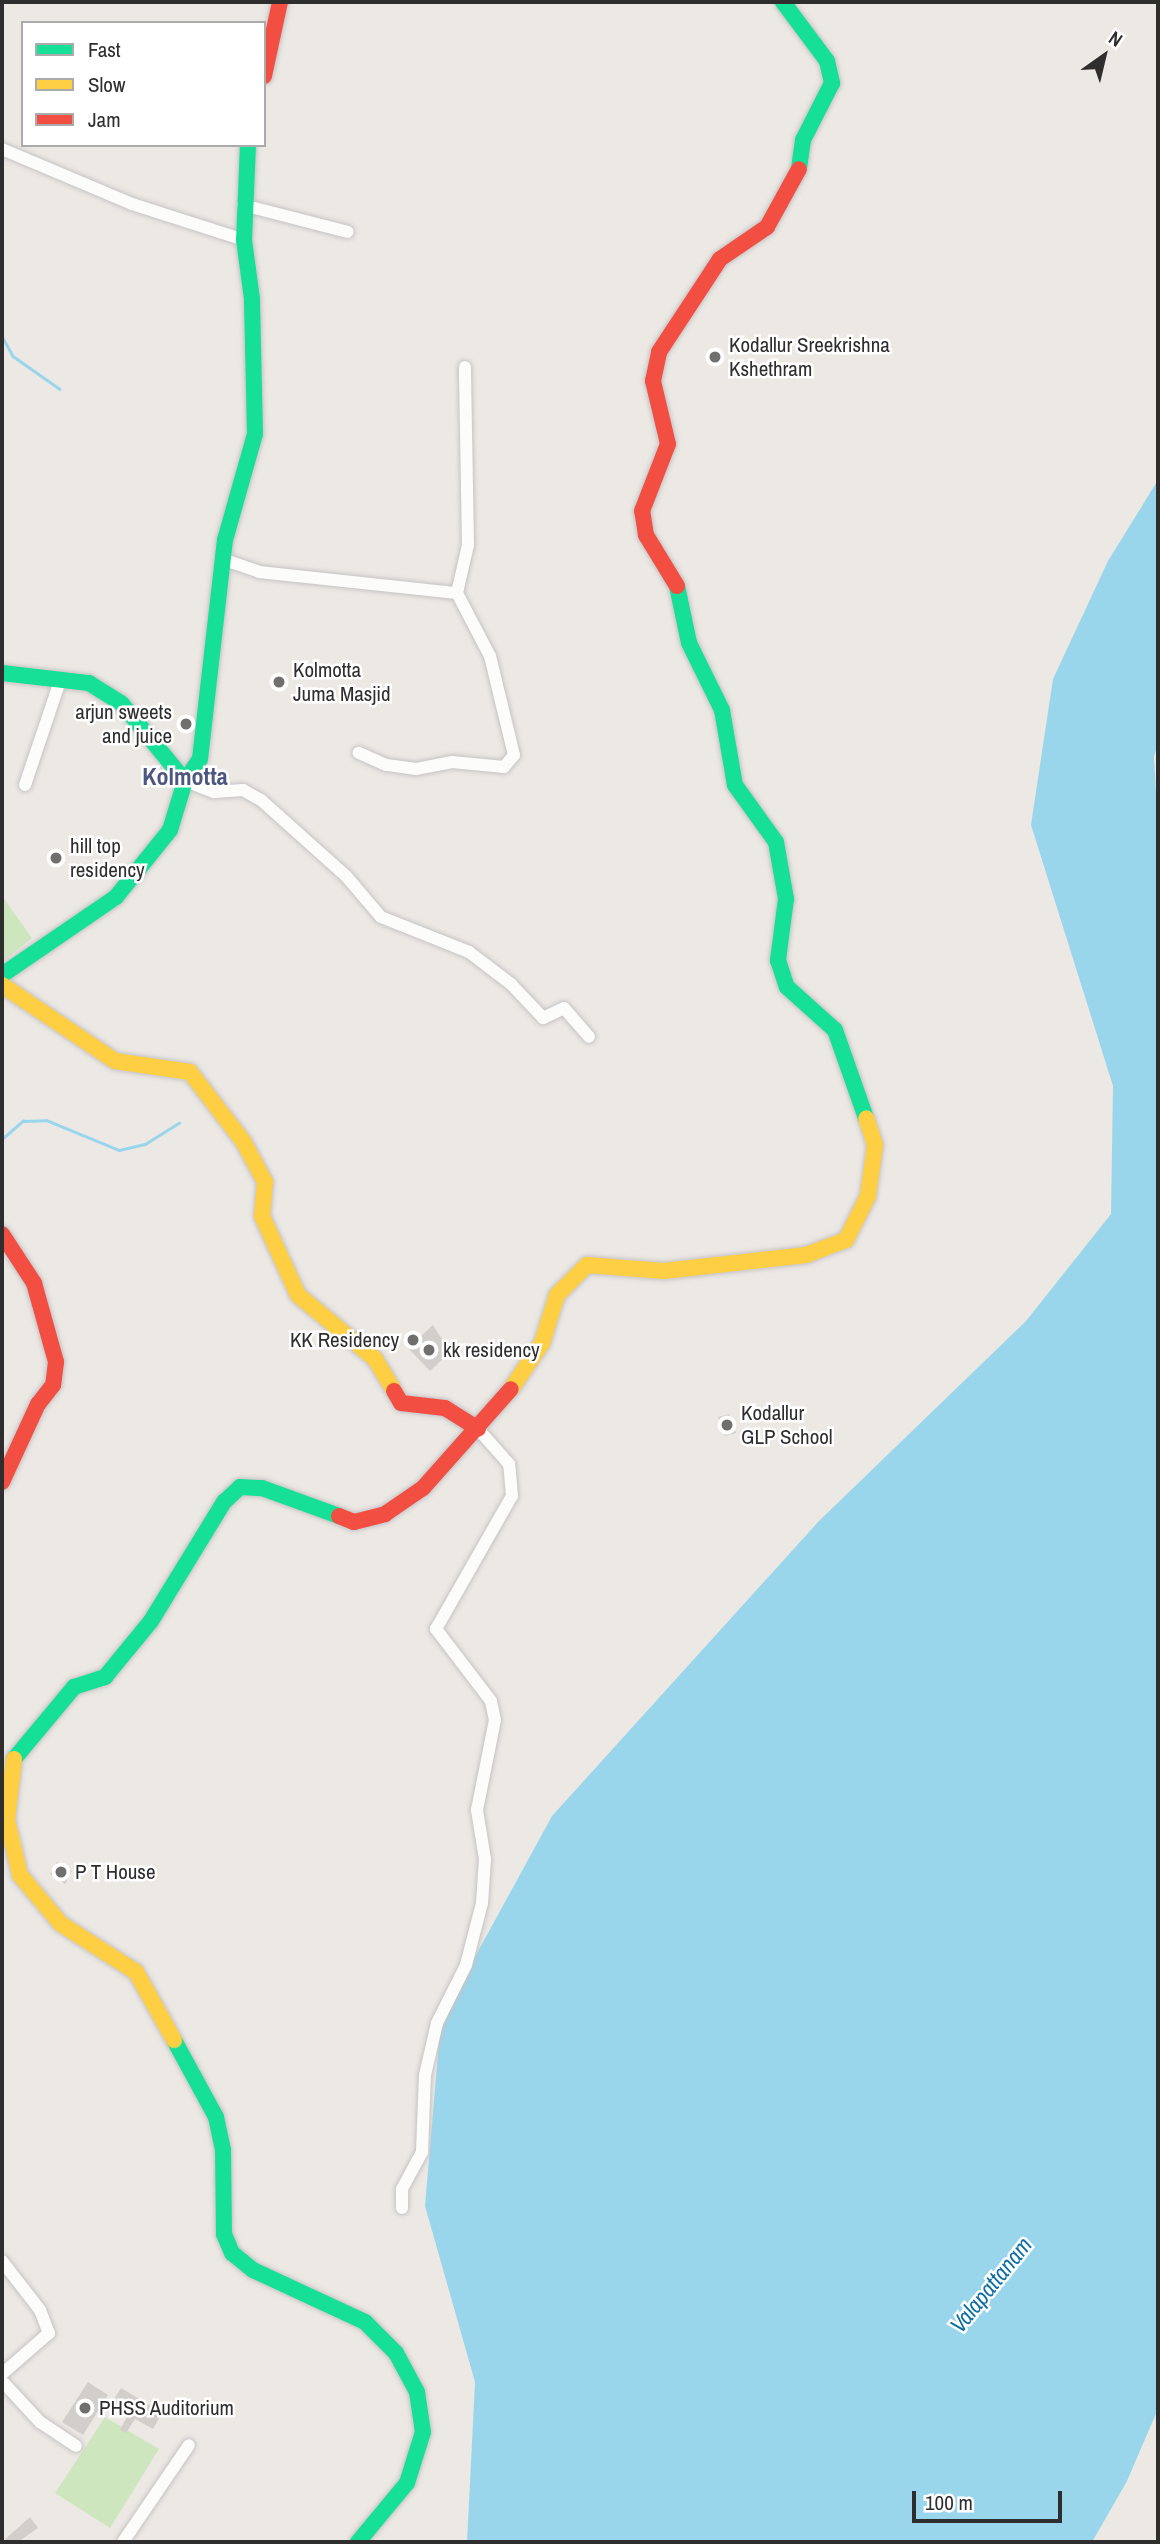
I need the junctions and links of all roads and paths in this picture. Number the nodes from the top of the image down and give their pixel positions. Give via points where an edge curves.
1 (280, 2) edge
2 (783, 2) edge
3 (266, 67) edge
4 (248, 147) edge
5 (2, 149) edge
6 (243, 205) junction
7 (348, 232) dead end
8 (244, 240) junction
9 (465, 367) dead end
10 (222, 559) junction
11 (457, 593) junction
12 (2, 673) edge
13 (61, 678) junction
14 (359, 753) dead end
15 (185, 781) junction
16 (26, 785) dead end
17 (2, 975) edge
18 (2, 985) edge
19 (589, 1037) dead end
20 (2, 1234) edge
21 (478, 1429) junction
22 (2, 1482) edge
23 (402, 2208) dead end
24 (2, 2261) edge
25 (2, 2374) edge
26 (2, 2381) edge
27 (189, 2445) dead end
28 (76, 2446) dead end
29 (123, 2542) edge
30 (358, 2542) edge

1 - 3 street
2 - 21 street via 827,61 832,83 803,140 802,165 767,227 720,259 659,352 653,381 668,444 642,511 646,536 678,587 690,643 722,710 735,785 776,842 786,899 778,960 787,987 835,1031 875,1145 868,1196 846,1240 806,1255 664,1270 587,1265 557,1295 542,1343
4 - 6 street
5 - 8 street via 132,204
6 - 7 street
6 - 8 street
8 - 10 street via 252,299 255,433
9 - 11 street via 468,545
10 - 11 street via 260,572
10 - 15 street via 203,740 195,774
11 - 14 street via 490,656 514,755 505,767 452,762 416,769 386,765
12 - 13 street
13 - 15 street via 89,683 121,704
13 - 16 street
15 - 17 street via 170,830 116,897
15 - 19 street via 214,792 243,790 261,800 346,876 381,917 469,952 511,984 543,1018 564,1008
18 - 21 street via 115,1061 190,1072 243,1141 265,1182 262,1216 298,1295 375,1359 401,1403 445,1408
20 - 22 street via 34,1283 56,1362 53,1385 38,1404
21 - 23 street via 509,1464 512,1496 436,1629 491,1701 495,1720 477,1810 485,1859 482,1903 466,1965 437,2023 425,2075 422,2152 402,2189
21 - 30 street via 423,1488 385,1514 354,1522 262,1488 240,1487 224,1502 151,1621 105,1677 74,1687 14,1758 10,1795 8,1820 20,1875 61,1924 136,1972 216,2117 223,2150 224,2234 232,2253 253,2270 365,2322 396,2353 417,2392 424,2432 407,2483
24 - 25 street via 40,2310 50,2333
26 - 28 street via 40,2422
27 - 29 street

